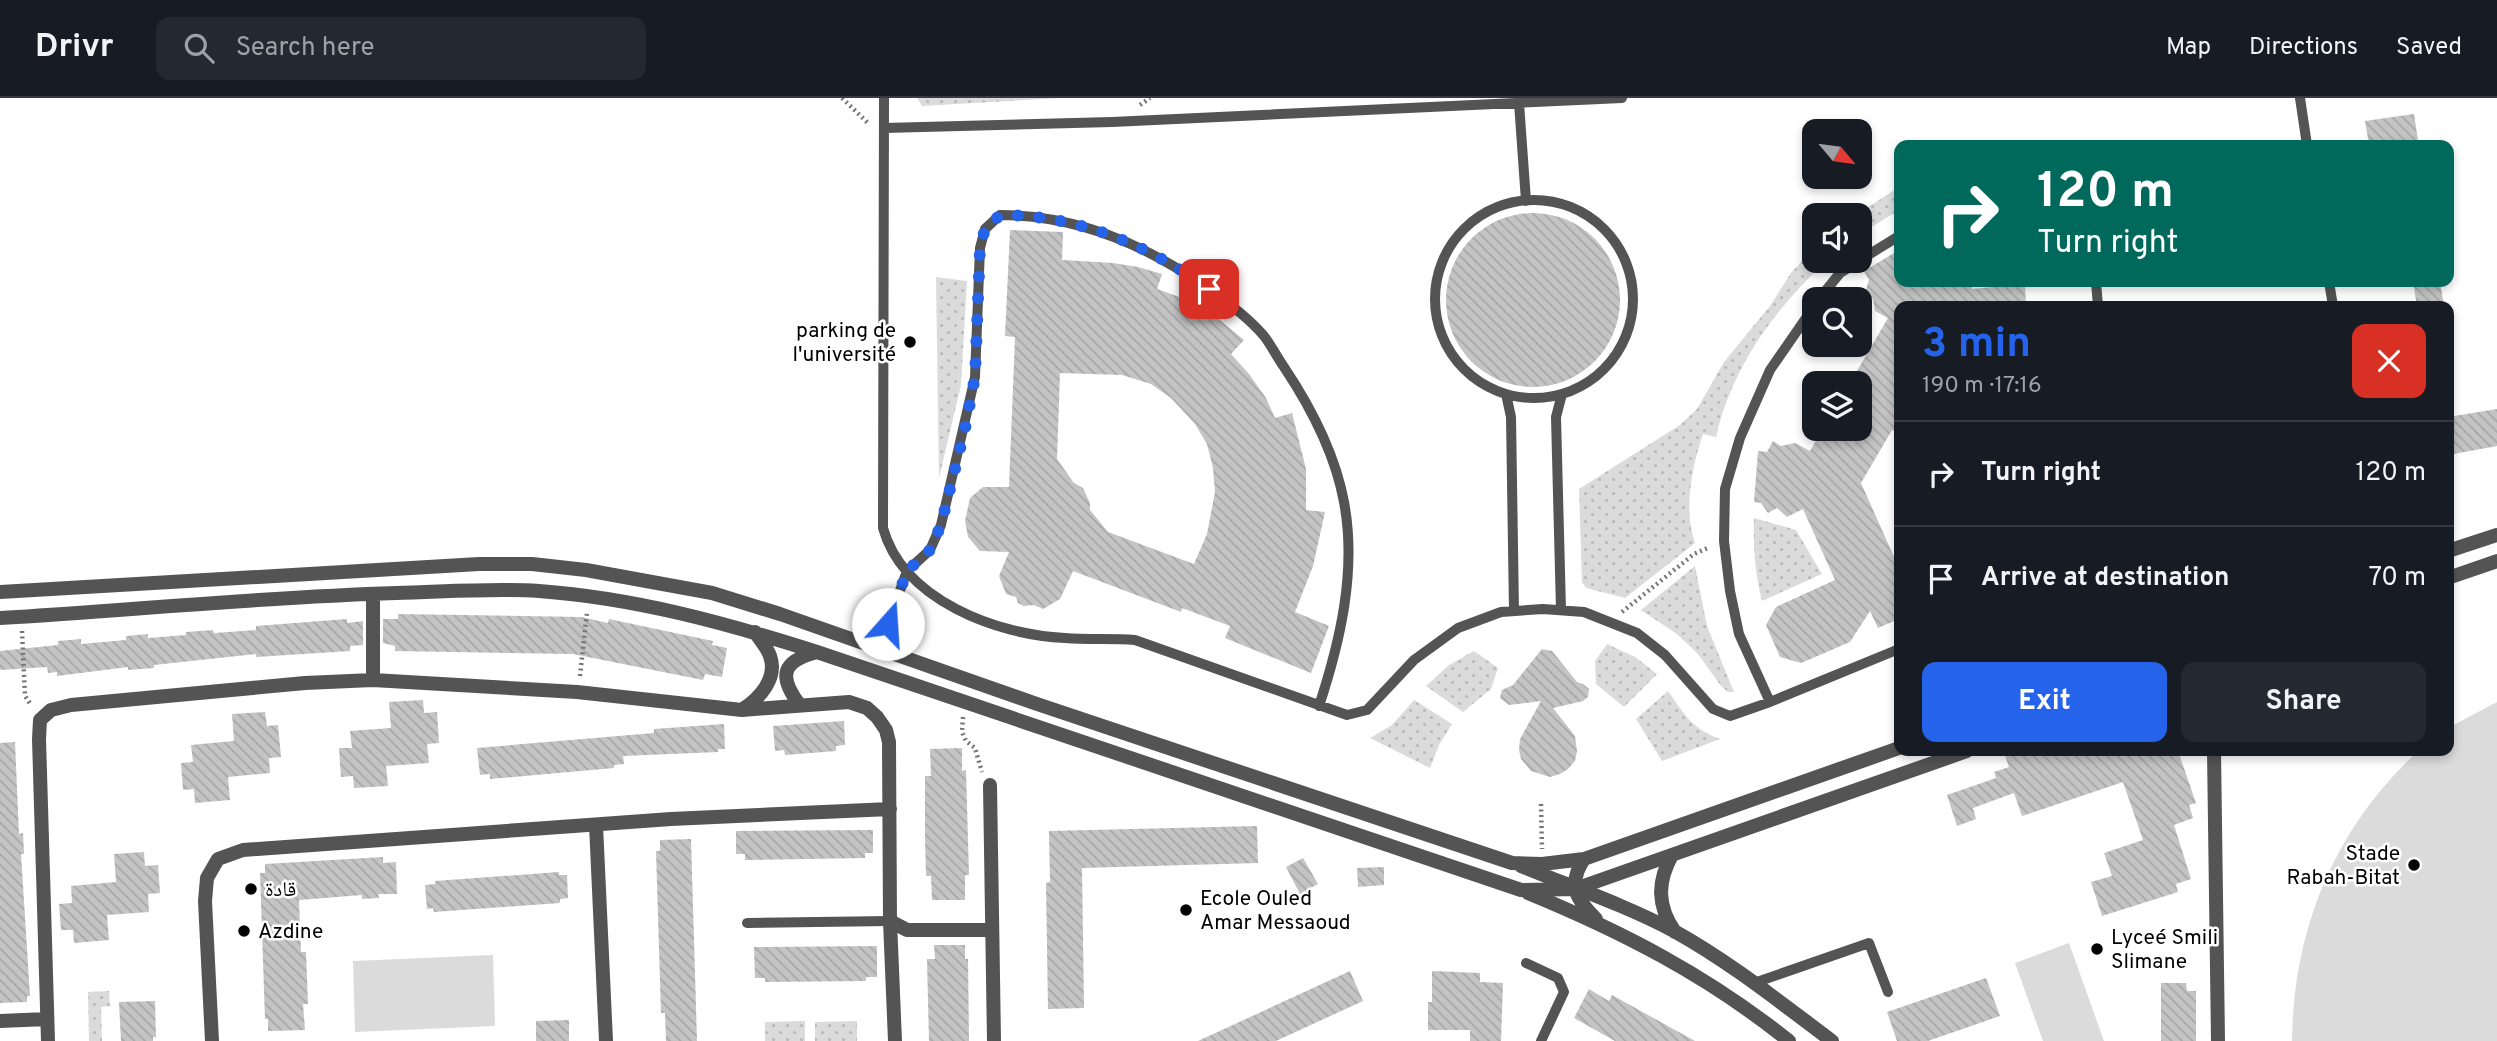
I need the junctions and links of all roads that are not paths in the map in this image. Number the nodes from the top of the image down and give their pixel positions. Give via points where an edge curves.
1 (884, 98) edge
2 (1622, 98) edge
3 (2300, 98) edge
4 (1519, 103) junction
5 (884, 133) junction
6 (2307, 140) edge
7 (1526, 201) junction
8 (1894, 239) edge
9 (1872, 253) edge
10 (1840, 273) edge
11 (1829, 287) edge
12 (1802, 324) edge
13 (1506, 394) junction
14 (1562, 394) junction
15 (2497, 535) edge
16 (2454, 549) edge
17 (2497, 561) edge
18 (907, 571) junction
19 (2454, 576) edge
20 (0, 592) edge
21 (373, 594) junction
22 (1561, 610) junction
23 (1514, 611) junction
24 (0, 618) edge
25 (888, 624) junction
26 (755, 632) junction
27 (865, 644) junction
28 (1894, 651) edge
29 (817, 652) junction
30 (900, 656) junction
31 (773, 665) junction
32 (784, 675) junction
33 (373, 680) junction
34 (779, 690) junction
35 (1770, 702) junction
36 (799, 704) junction
37 (1319, 706) junction
38 (772, 707) junction
39 (742, 709) junction
40 (1894, 750) edge
41 (1954, 756) edge
42 (2214, 756) edge
43 (990, 785) road end
44 (890, 809) junction
45 (596, 825) junction
46 (1672, 855) junction
47 (1584, 859) junction
48 (1512, 863) junction
49 (1576, 889) junction
50 (1521, 890) junction
51 (890, 921) junction
52 (747, 923) dead end
53 (1600, 923) junction
54 (992, 930) junction
55 (1676, 933) junction
56 (1526, 962) dead end
57 (1754, 983) junction
58 (1888, 992) dead end
59 (47, 1019) junction
60 (0, 1021) edge
61 (1823, 1038) edge
62 (48, 1041) edge
63 (212, 1041) edge
64 (606, 1041) edge
65 (895, 1041) edge
66 (995, 1041) edge
67 (1541, 1041) edge
68 (1788, 1041) edge
69 (2218, 1041) edge

1 - 5 lane
2 - 4 lane
3 - 6 lane
4 - 5 lane
4 - 7 lane
5 - 18 lane via 883,528 888,547
7 - 13 lane via 1489,211 1465,228 1447,251 1437,279 1435,309 1442,337 1457,363 1479,382
7 - 14 lane via 1546,200 1572,207 1595,221 1614,240 1627,264 1633,290 1631,317 1622,343 1607,365 1586,383
8 - 9 lane
10 - 11 lane
12 - 35 lane via 1770,370 1740,438 1726,489 1724,541 1730,591 1739,634
13 - 14 lane via 1535,398
13 - 23 lane via 1511,417
14 - 22 lane via 1556,417
15 - 16 street
17 - 19 street
18 - 25 lane
18 - 37 lane via 964,614 998,627 1064,638 1135,640
18 - 37 lane via 930,550 941,525 965,429 975,377 980,248 985,229 1000,215 1077,224 1151,251 1225,300 1263,335 1307,402 1334,461 1347,544 1342,618
20 - 27 street via 404,567 532,565 623,575 712,593
21 - 24 street
21 - 26 street via 538,591 643,604
21 - 33 street
22 - 23 lane
22 - 35 lane via 1584,612 1637,633 1665,655 1713,709 1730,716
23 - 37 lane via 1458,628 1414,660 1367,710 1348,715
25 - 27 lane
25 - 30 lane
26 - 29 street
26 - 31 street
27 - 30 street
28 - 35 lane
29 - 32 street via 802,656
29 - 50 street
30 - 48 street
31 - 34 street
31 - 39 street via 762,693
32 - 34 street
32 - 36 street
33 - 39 street via 578,692
33 - 59 street via 71,705 51,710 40,720
34 - 36 street
34 - 38 street
36 - 38 street
36 - 44 street via 849,702 877,717 889,742
38 - 39 street
40 - 47 street
41 - 46 street
42 - 69 street
43 - 54 street
44 - 45 street
44 - 51 street
45 - 63 street via 243,850 218,859 207,878 205,901
45 - 64 street
46 - 49 street
46 - 55 street via 1660,886 1666,919
47 - 48 street
47 - 49 street via 1576,875
48 - 49 street
49 - 50 street
49 - 53 street via 1580,902
49 - 55 street
50 - 53 street
51 - 52 lane
51 - 54 street via 907,930
51 - 65 street
53 - 68 street via 1725,992
54 - 66 street
55 - 57 street
56 - 67 lane via 1558,978 1564,992
57 - 58 lane via 1869,943
57 - 61 street
59 - 60 street
59 - 62 street

